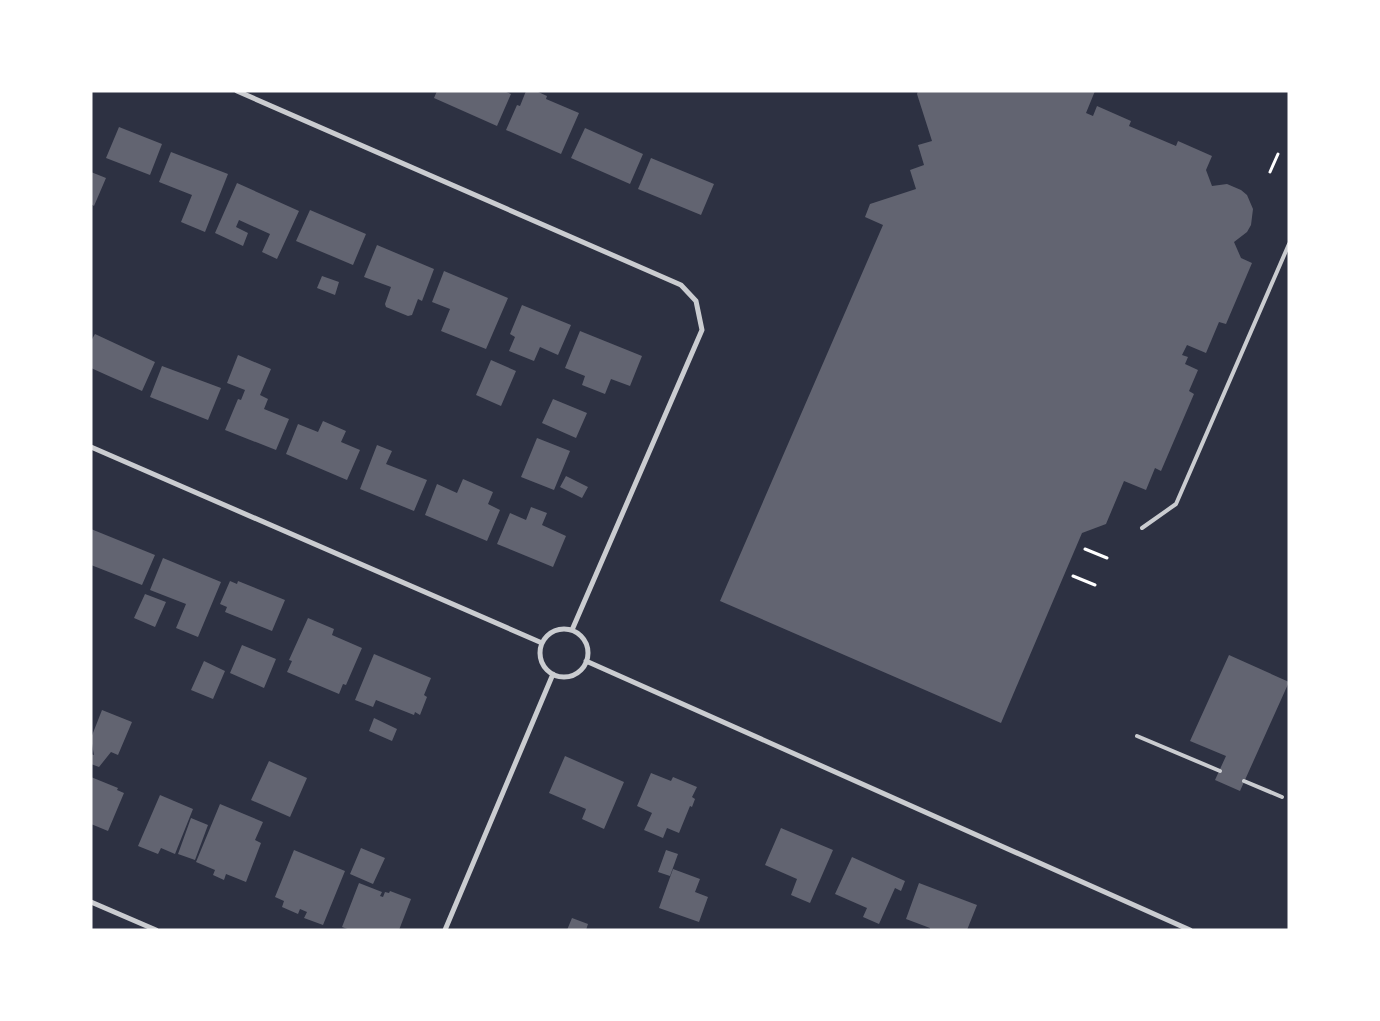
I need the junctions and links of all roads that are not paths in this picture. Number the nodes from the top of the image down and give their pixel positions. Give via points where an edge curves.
1 (236, 91) edge
2 (1289, 244) edge
3 (91, 447) edge
4 (1142, 528) dead end
5 (572, 630) junction
6 (542, 643) junction
7 (586, 661) junction
8 (552, 674) junction
9 (1137, 736) dead end
10 (1220, 771) dead end
11 (1244, 781) dead end
12 (1282, 797) dead end
13 (91, 902) edge
14 (156, 930) edge
15 (445, 930) edge
16 (1190, 930) edge

1 - 5 street via 681,285 696,301 702,330
2 - 4 lane via 1176,504
3 - 6 street
5 - 6 street via 550,633
5 - 7 street via 587,646
6 - 8 street via 542,662
7 - 8 street via 576,674
7 - 16 street
8 - 15 street
9 - 10 lane
11 - 12 lane
13 - 14 street

